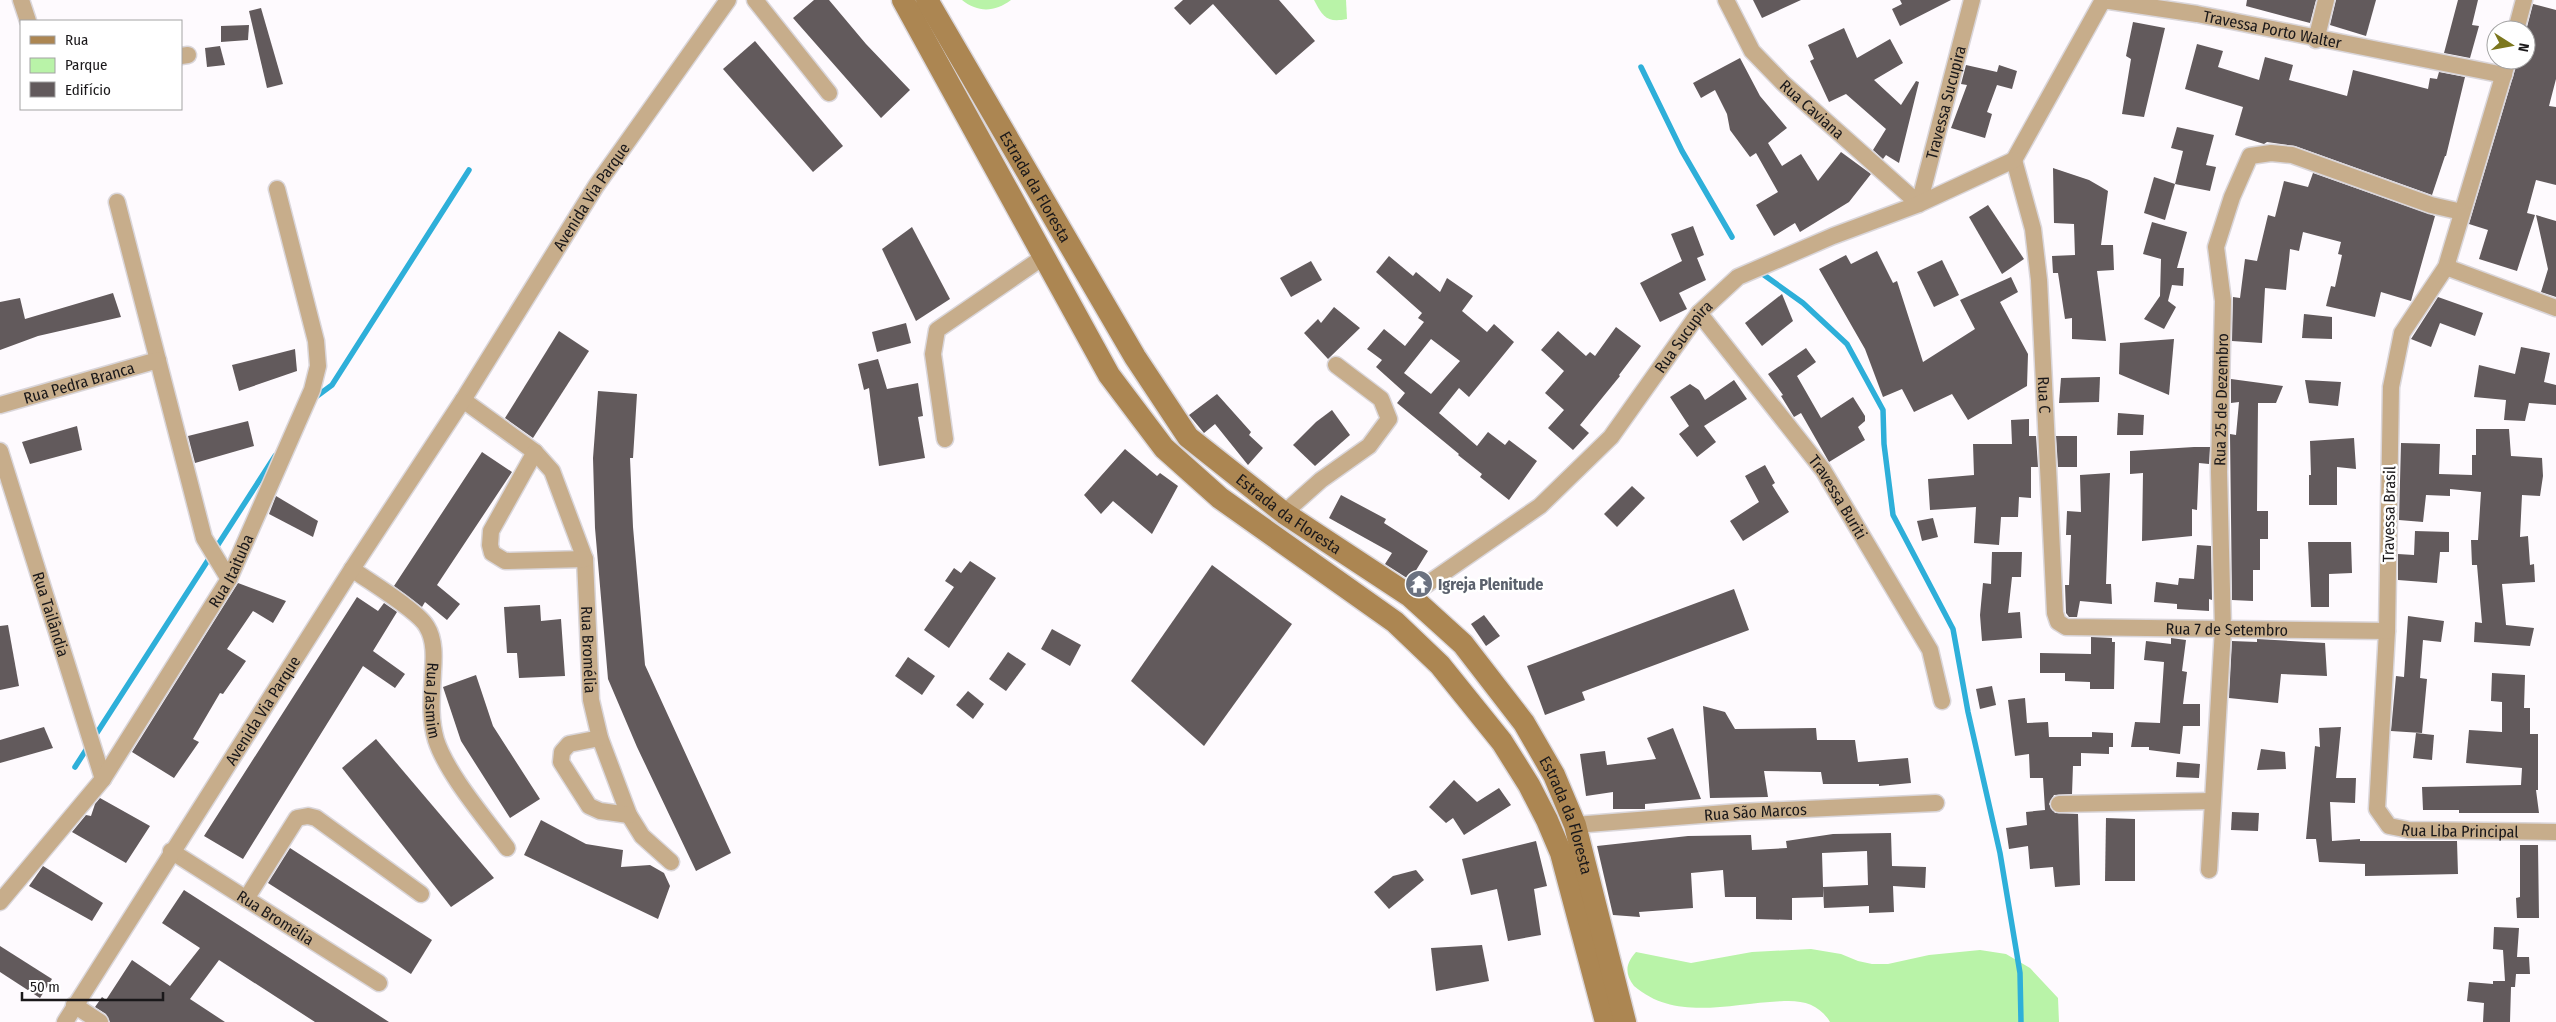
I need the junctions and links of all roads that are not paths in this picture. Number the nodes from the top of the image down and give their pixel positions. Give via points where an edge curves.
1 (21, 0) edge
2 (728, 0) edge
3 (755, 0) edge
4 (903, 0) edge
5 (927, 0) edge
6 (1726, 0) edge
7 (1972, 0) edge
8 (2326, 0) edge
9 (2524, 0) edge
10 (2199, 7) edge
11 (28, 20) edge
12 (2519, 20) edge
13 (2316, 40) junction
14 (2486, 65) edge
15 (2505, 70) edge
16 (829, 93) dead end
17 (2014, 160) junction
18 (278, 189) dead end
19 (117, 202) dead end
20 (1919, 204) junction
21 (2462, 212) junction
22 (1045, 256) junction
23 (2446, 267) junction
24 (2556, 308) edge
25 (1699, 313) junction
26 (158, 360) junction
27 (1336, 365) dead end
28 (463, 400) junction
29 (0, 405) edge
30 (945, 439) dead end
31 (0, 451) edge
32 (535, 452) junction
33 (1284, 513) junction
34 (585, 558) junction
35 (352, 570) junction
36 (230, 579) junction
37 (1410, 596) junction
38 (2066, 626) joint
39 (2223, 629) junction
40 (2387, 631) junction
41 (1942, 702) dead end
42 (600, 738) junction
43 (2377, 776) joint
44 (103, 779) junction
45 (2211, 800) junction
46 (1936, 803) dead end
47 (2059, 804) dead end
48 (629, 815) junction
49 (1575, 825) junction
50 (2556, 832) edge
51 (506, 848) dead end
52 (172, 851) junction
53 (671, 862) dead end
54 (2209, 870) dead end
55 (421, 894) dead end
56 (246, 899) junction
57 (0, 902) edge
58 (378, 983) dead end
59 (74, 1005) junction
60 (65, 1022) edge
61 (100, 1022) edge
62 (1606, 1022) edge
63 (1625, 1022) edge

1 - 11 street
2 - 28 street, Avenida Via Parque via 596,186
3 - 16 street
4 - 22 main road, Estrada da Floresta
5 - 33 main road, Estrada da Floresta via 1130,349 1172,415 1188,437
6 - 20 street, Rua Caviana via 1752,51 1783,84
7 - 20 street, Travessa Sucupira
8 - 13 street
9 - 12 street
10 - 13 street, Travessa Porto Walter
10 - 17 street, Travessa Porto Walter via 2103,0
13 - 14 street, Travessa Porto Walter
15 - 21 street, Travessa Brasil
17 - 20 street, Rua Sucupira
17 - 38 street, Rua C via 2033,229 2039,280 2055,613 2058,622
18 - 36 street, Rua Itaituba via 316,341 318,366 312,390
19 - 26 street
20 - 25 street, Rua Sucupira via 1833,236 1738,278
21 - 23 street, Travessa Brasil
21 - 39 street, Rua 25 de Dezembro via 2431,205 2292,155 2250,156 2232,197 2216,247 2224,301 2219,472
22 - 30 street via 936,330 933,354
22 - 62 main road, Estrada da Floresta via 1109,375 1164,448 1220,498 1394,622 1440,665 1502,742 1534,794 1561,853
23 - 24 street
23 - 40 street, Travessa Brasil via 2402,333 2391,387
25 - 37 street, Rua Sucupira via 1611,437 1540,506
25 - 41 street, Travessa Buriti via 1823,470 1930,650
26 - 29 street, Rua Pedra Branca
26 - 36 street via 204,538
27 - 33 street via 1381,399 1389,419 1368,446 1321,480
28 - 32 street
28 - 35 street, Avenida Via Parque
31 - 44 street, Rua Tailândia
32 - 34 street via 552,471
32 - 34 street via 491,530 492,553 504,561
33 - 37 main road, Estrada da Floresta
34 - 42 street, Rua Bromélia via 591,700
35 - 51 street, Rua Jasmim via 427,626 433,647 430,696 437,741 447,764
35 - 52 street, Avenida Via Parque
36 - 44 street, Rua Itaituba
37 - 49 main road, Estrada da Floresta via 1463,644 1524,723 1554,775
38 - 39 street, Rua 7 de Setembro
39 - 40 street, Rua 7 de Setembro
39 - 45 street, Rua 25 de Dezembro
40 - 43 street, Travessa Brasil
42 - 48 street, Rua Bromélia
42 - 48 street via 568,744 562,752 561,762 589,806
43 - 50 street, Rua Liba Principal via 2377,809 2389,826 2409,830
44 - 57 street, Rua Itaituba
45 - 47 street
45 - 54 street, Rua 25 de Dezembro
46 - 49 street, Rua São Marcos via 1739,812
48 - 53 street, Rua Bromélia via 642,836
49 - 63 main road, Estrada da Floresta
52 - 56 street, Rua Bromélia
52 - 59 street, Avenida Via Parque
55 - 56 street via 316,818 308,816 297,818
56 - 58 street, Rua Bromélia
59 - 60 street, Avenida Via Parque
59 - 61 street

